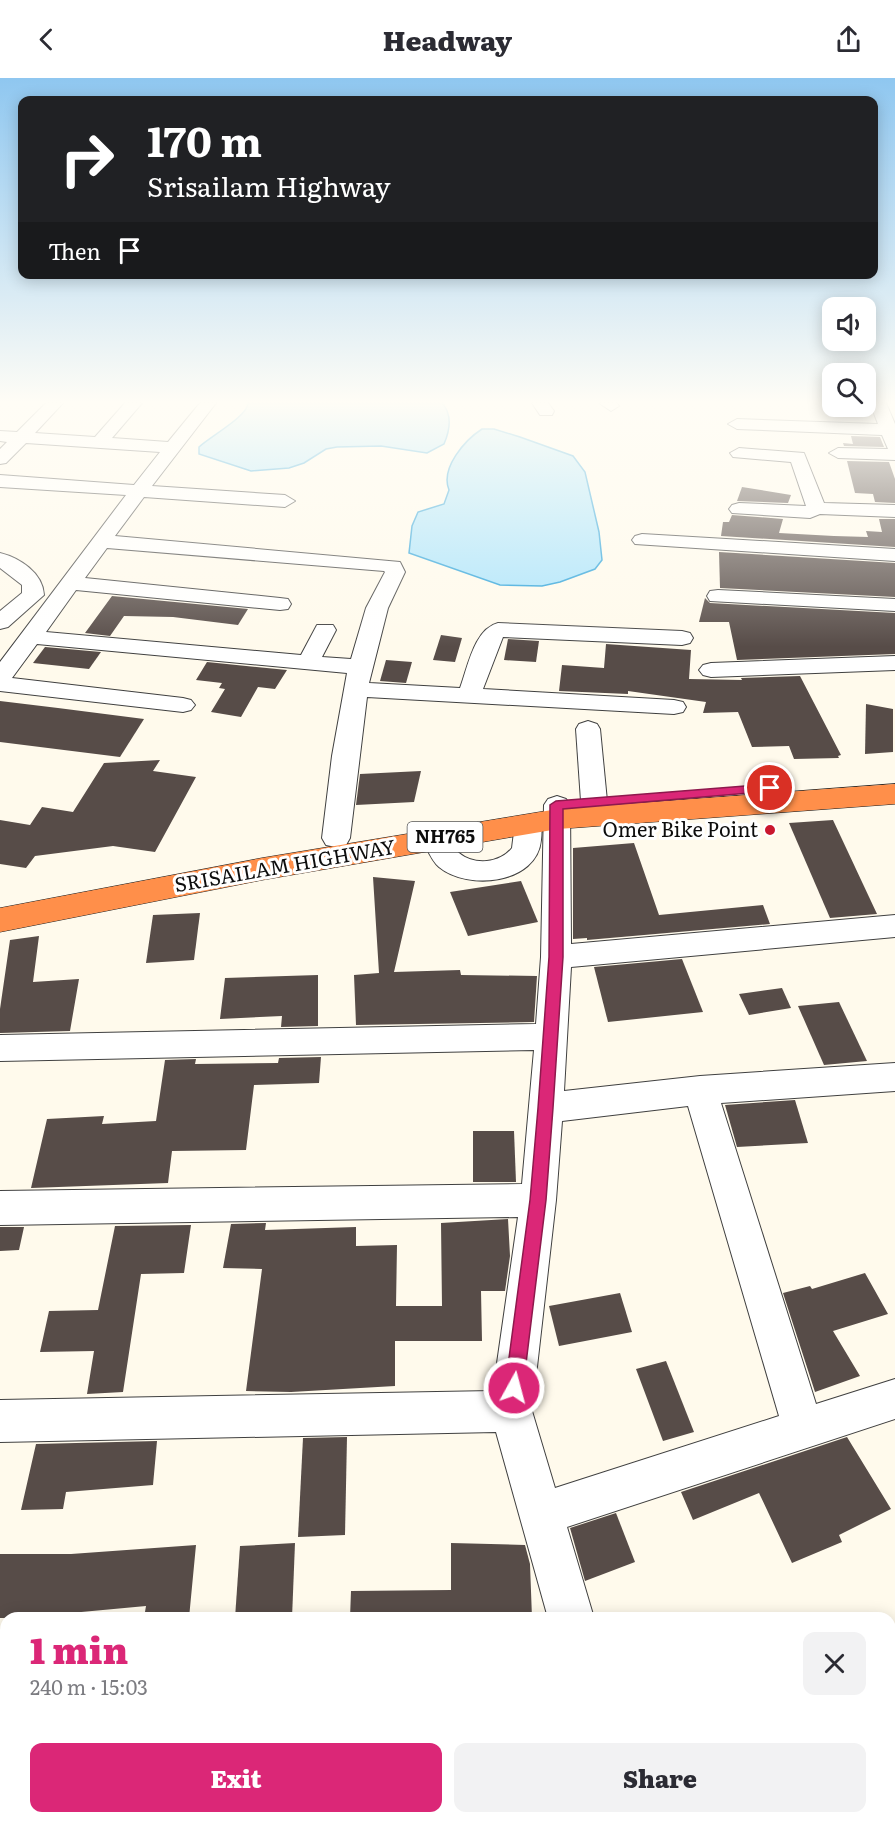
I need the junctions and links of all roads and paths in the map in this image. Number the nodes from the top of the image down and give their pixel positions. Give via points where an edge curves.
1 (43, 484) edge
2 (144, 484) edge
3 (808, 484) edge
4 (138, 492) junction
5 (285, 501) dead end
6 (816, 508) junction
7 (740, 509) dead end
8 (895, 511) edge
9 (642, 540) dead end
10 (101, 541) junction
11 (895, 555) edge
12 (0, 559) edge
13 (71, 583) junction
14 (718, 596) dead end
15 (280, 604) dead end
16 (895, 605) edge
17 (0, 622) edge
18 (325, 630) dead end
19 (31, 638) junction
20 (682, 638) dead end
21 (895, 663) edge
22 (307, 664) junction
23 (711, 670) dead end
24 (0, 678) edge
25 (358, 678) junction
26 (0, 684) edge
27 (468, 697) junction
28 (183, 705) dead end
29 (674, 707) dead end
30 (588, 729) dead end
31 (895, 778) edge
32 (895, 794) edge
33 (594, 801) junction
34 (548, 816) junction
35 (336, 838) junction
36 (436, 839) junction
37 (0, 902) edge
38 (0, 920) edge
39 (895, 926) edge
40 (556, 957) junction
41 (550, 1037) junction
42 (0, 1048) edge
43 (895, 1077) edge
44 (700, 1090) junction
45 (546, 1108) junction
46 (538, 1200) junction
47 (0, 1208) edge
48 (895, 1399) edge
49 (511, 1411) junction
50 (0, 1421) edge
51 (804, 1430) junction
52 (541, 1514) junction
53 (569, 1612) edge

1 - 4 street
2 - 4 street
3 - 6 street
4 - 5 street
4 - 10 street
6 - 7 street via 810,512
6 - 8 street
9 - 11 street
10 - 13 street
10 - 25 street via 393,566
12 - 17 street via 25,574 33,584 33,595
13 - 15 street
13 - 19 street
14 - 16 street
18 - 22 street
19 - 22 street
19 - 24 street
20 - 27 street via 498,630 491,636
21 - 23 street
22 - 25 street
25 - 27 street
25 - 35 street
26 - 28 street
27 - 29 street
30 - 33 street
31 - 33 highway, SRISAILAM HIGHWAY / NH765
32 - 34 highway, SRISAILAM HIGHWAY / NH765
33 - 34 highway, SRISAILAM HIGHWAY / NH765
34 - 35 highway, SRISAILAM HIGHWAY / NH765 via 491,812
34 - 36 highway, SRISAILAM HIGHWAY / NH765
34 - 36 street via 528,839 520,858 508,867 492,870 459,866 448,859
34 - 40 street
35 - 37 highway, SRISAILAM HIGHWAY / NH765
36 - 38 highway, SRISAILAM HIGHWAY / NH765
39 - 40 street
40 - 41 street
41 - 42 street
41 - 45 street
43 - 44 street
44 - 45 street
44 - 51 street
45 - 46 street
46 - 47 street
46 - 49 street
48 - 51 street
49 - 50 street
49 - 52 street
51 - 52 street
52 - 53 street

